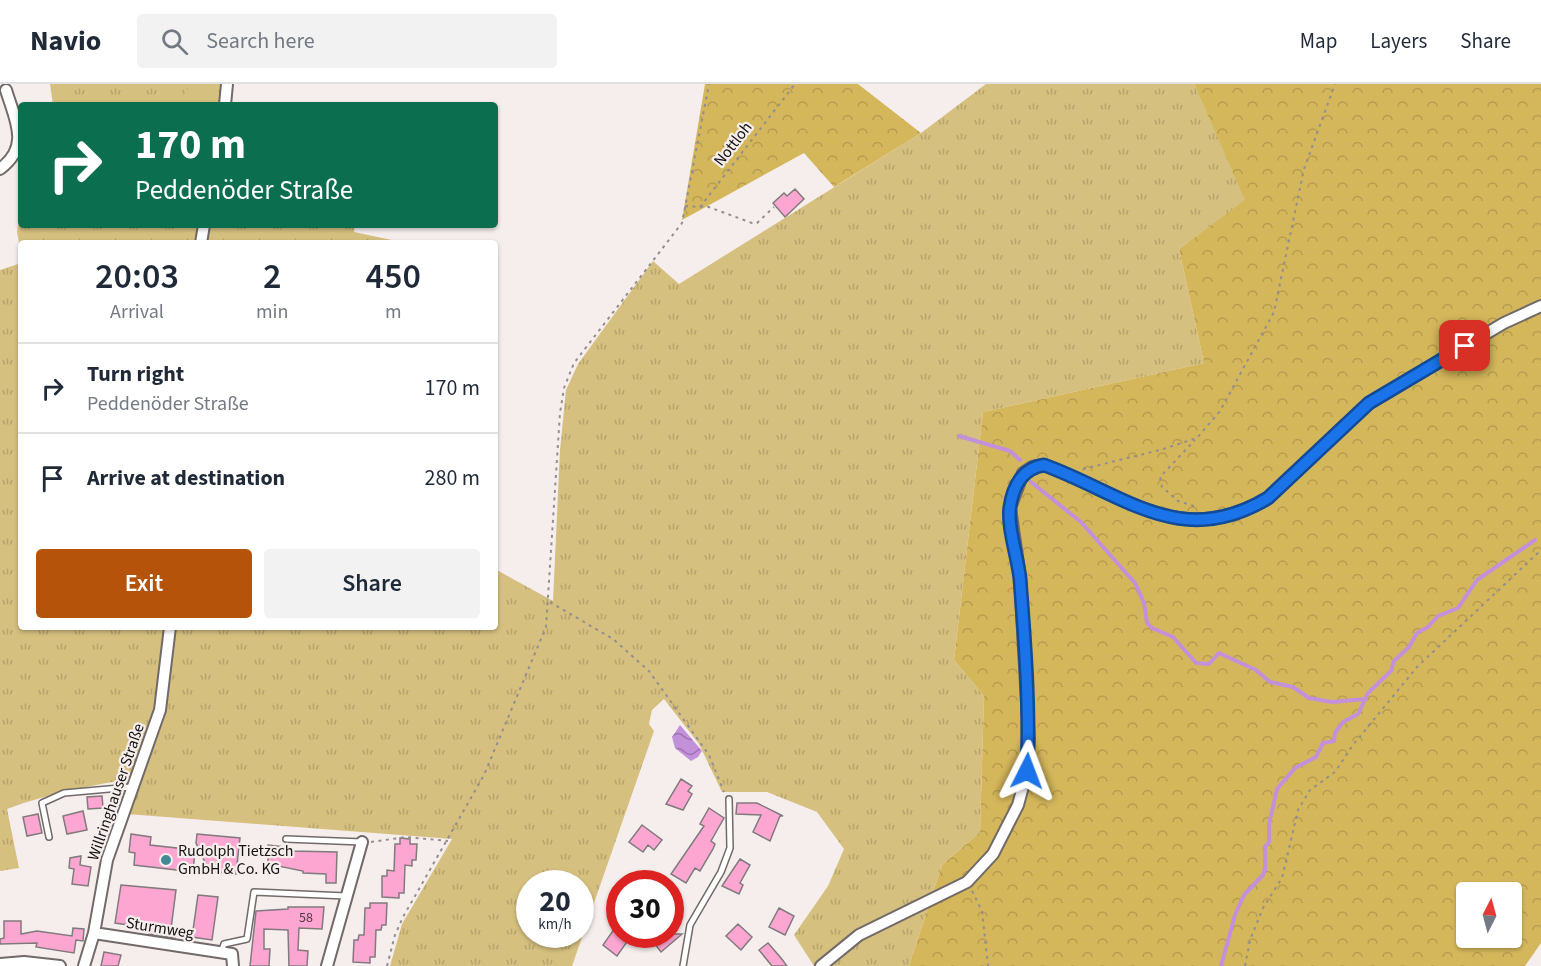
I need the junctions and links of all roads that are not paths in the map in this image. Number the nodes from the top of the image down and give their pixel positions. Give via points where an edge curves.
1 (227, 84) edge
2 (6, 91) edge
3 (225, 102) edge
4 (18, 133) edge
5 (18, 146) edge
6 (0, 169) edge
7 (1541, 306) edge
8 (170, 630) edge
9 (131, 788) junction
10 (729, 799) road end
11 (49, 837) dead end
12 (286, 839) dead end
13 (362, 842) joint
14 (346, 896) junction
15 (94, 933) junction
16 (221, 953) junction
17 (0, 964) edge
18 (60, 966) edge
19 (84, 966) edge
20 (233, 966) edge
21 (327, 966) edge
22 (683, 966) edge
23 (822, 966) edge

1 - 3 street
2 - 4 street
5 - 6 street
7 - 23 street via 1504,323 1369,403 1268,498 1250,509 1208,520 1174,518 1140,509 1044,465 1023,473 1010,508 1020,577 1029,740 1027,771 1018,805 993,854 967,882 859,935
8 - 9 street, Willringhauser Straße via 160,710
9 - 11 lane via 64,793 42,803
9 - 15 street, Willringhauser Straße via 107,860
10 - 22 lane via 730,848 721,872 690,925
12 - 13 lane
13 - 14 street
14 - 16 lane via 254,892 247,939 224,944
14 - 21 street
15 - 16 street, Sturmweg
15 - 19 street, Willringhauser Straße
16 - 20 street via 231,954
17 - 18 street

